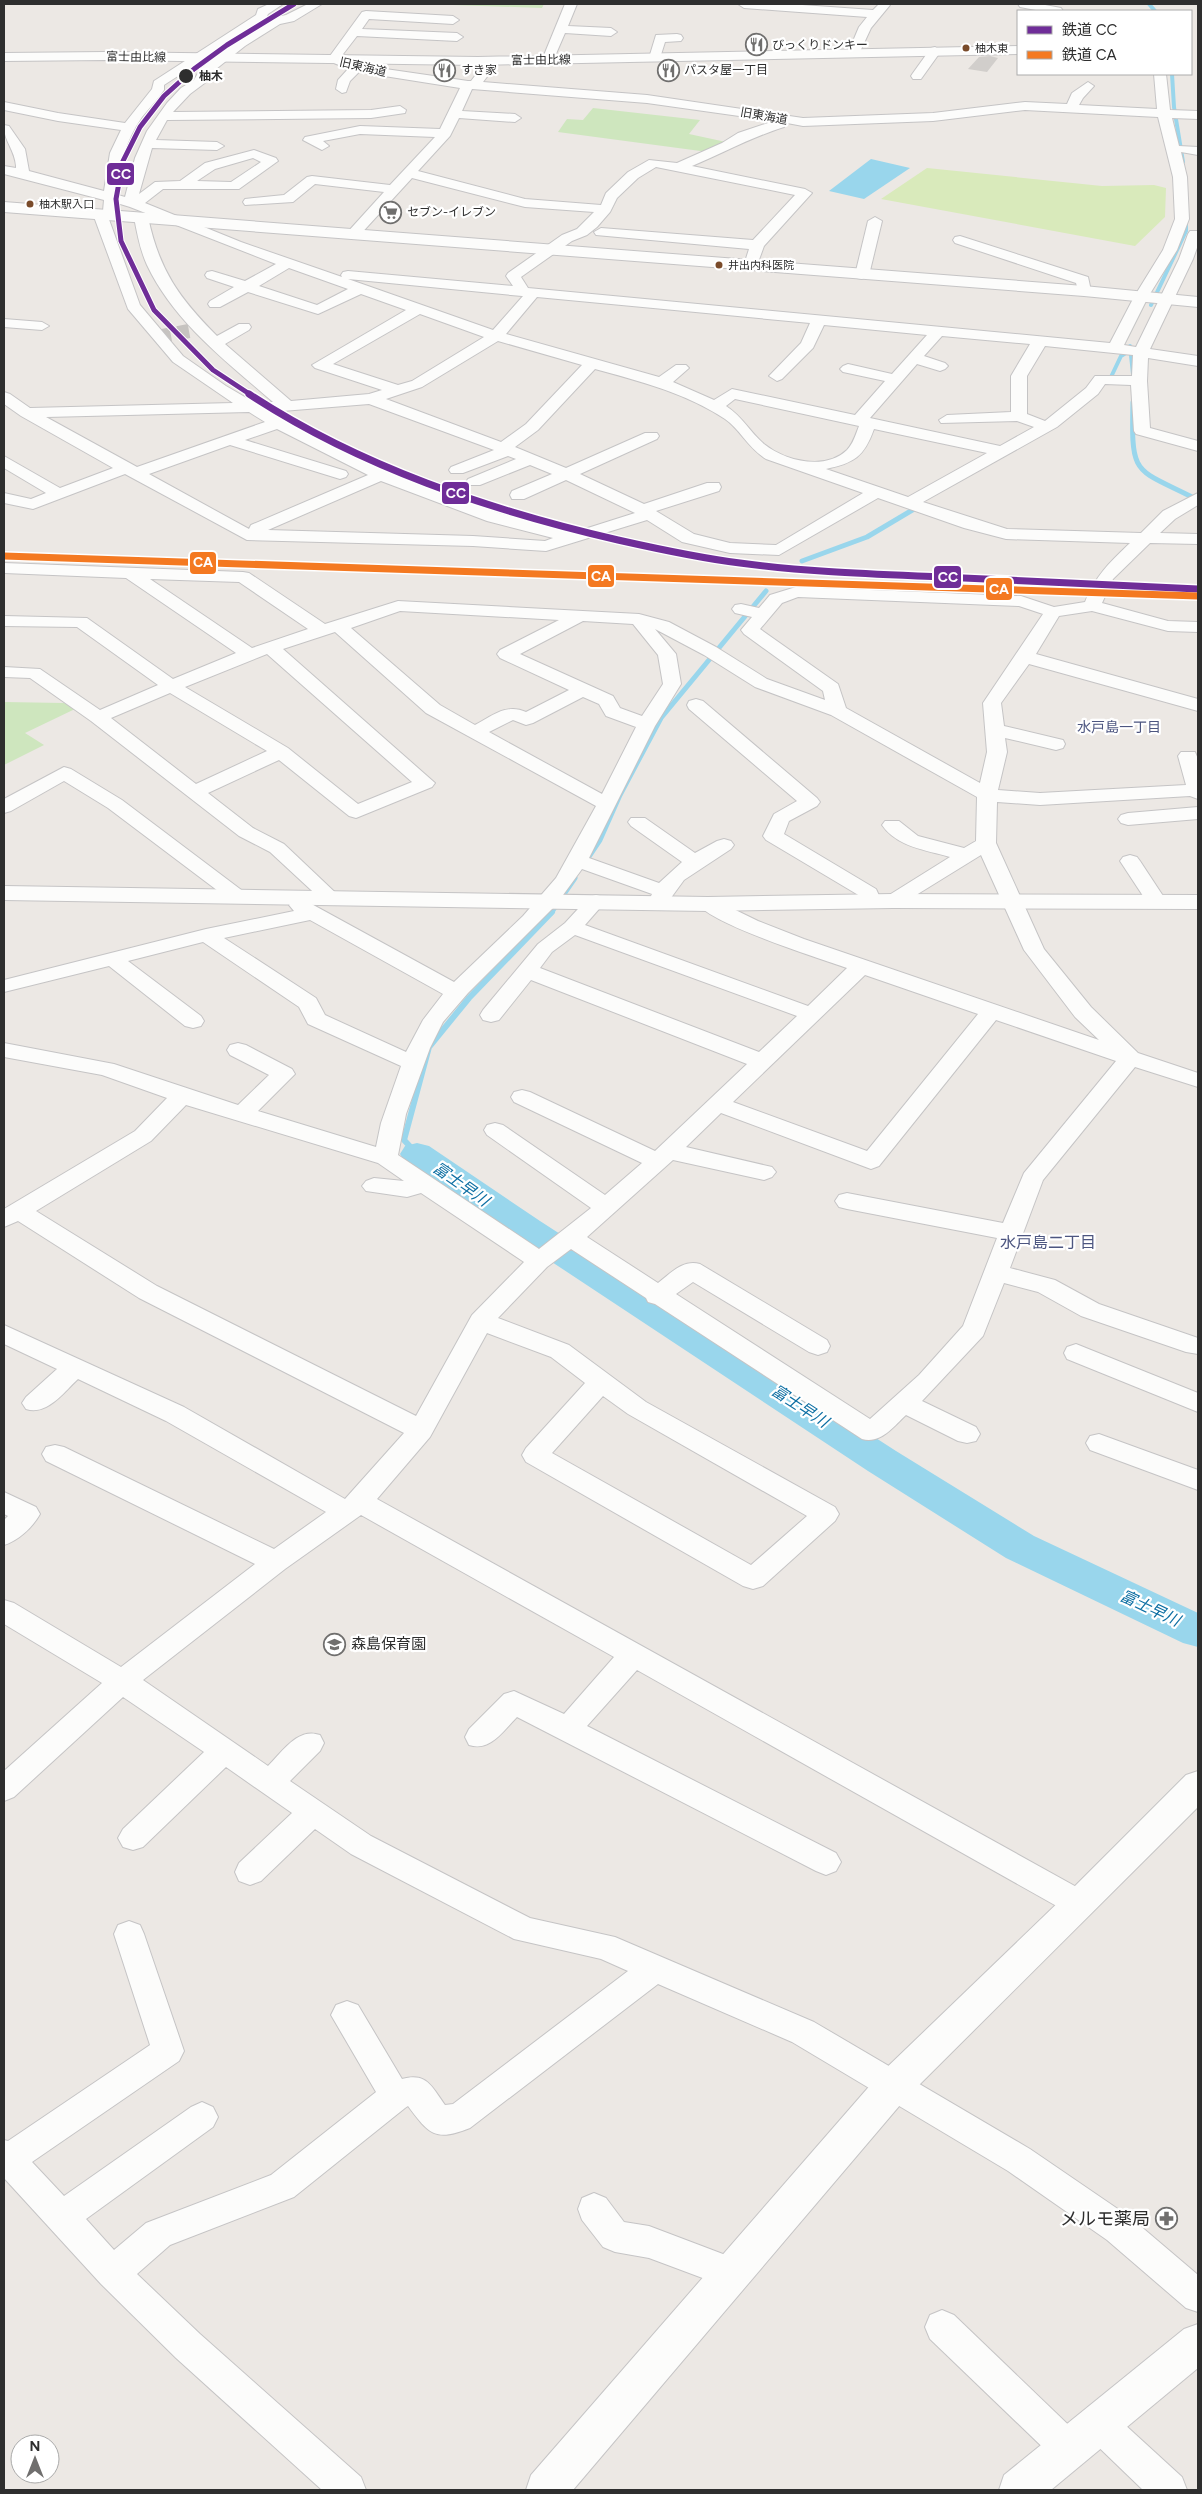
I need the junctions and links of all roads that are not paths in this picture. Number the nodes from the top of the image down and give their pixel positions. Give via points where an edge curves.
1 (277, 4) edge
2 (316, 4) edge
3 (571, 4) edge
4 (885, 4) edge
5 (1024, 4) edge
6 (738, 6) edge
7 (1051, 10) edge
8 (876, 14) junction
9 (262, 16) junction
10 (426, 19) junction
11 (283, 20) junction
12 (453, 20) dead end
13 (561, 29) junction
14 (353, 32) junction
15 (610, 32) dead end
16 (420, 36) junction
17 (457, 37) dead end
18 (677, 38) dead end
19 (1017, 50) edge
20 (935, 51) junction
21 (854, 53) junction
22 (4, 57) edge
23 (196, 58) junction
24 (220, 58) junction
25 (655, 58) junction
26 (333, 60) junction
27 (548, 60) junction
28 (493, 61) junction
29 (356, 68) junction
30 (1160, 75) edge
31 (917, 76) dead end
32 (471, 86) junction
33 (1088, 86) dead end
34 (342, 89) dead end
35 (4, 106) edge
36 (1072, 107) junction
37 (400, 110) dead end
38 (1171, 113) junction
39 (456, 114) junction
40 (1198, 115) edge
41 (164, 116) junction
42 (515, 118) dead end
43 (783, 120) junction
44 (129, 126) junction
45 (4, 129) edge
46 (445, 132) junction
47 (147, 144) junction
48 (217, 146) dead end
49 (322, 146) dead end
50 (1183, 149) dead end
51 (1198, 151) edge
52 (678, 167) junction
53 (4, 170) edge
54 (22, 173) junction
55 (409, 173) junction
56 (182, 186) junction
57 (393, 189) junction
58 (111, 197) junction
59 (250, 202) dead end
60 (4, 207) edge
61 (136, 208) junction
62 (605, 209) junction
63 (104, 215) junction
64 (183, 221) junction
65 (566, 221) dead end
66 (875, 221) dead end
67 (597, 228) junction
68 (1189, 234) edge
69 (352, 235) junction
70 (662, 237) junction
71 (960, 240) dead end
72 (757, 245) junction
73 (550, 250) junction
74 (658, 258) junction
75 (1192, 260) edge
76 (288, 263) junction
77 (750, 265) junction
78 (316, 272) junction
79 (212, 275) dead end
80 (862, 275) junction
81 (248, 286) junction
82 (359, 289) junction
83 (1084, 291) junction
84 (528, 293) junction
85 (1141, 297) junction
86 (1167, 299) junction
87 (1198, 302) edge
88 (215, 304) dead end
89 (418, 309) junction
90 (819, 320) junction
91 (4, 324) edge
92 (42, 326) dead end
93 (244, 327) dead end
94 (938, 331) junction
95 (496, 336) junction
96 (1040, 341) junction
97 (215, 344) junction
98 (1116, 348) junction
99 (1139, 351) junction
100 (914, 358) junction
101 (1198, 361) edge
102 (591, 364) junction
103 (940, 366) dead end
104 (681, 368) dead end
105 (848, 369) dead end
106 (777, 376) dead end
107 (896, 379) junction
108 (1139, 381) junction
109 (662, 383) junction
110 (397, 390) junction
111 (828, 396) dead end
112 (4, 397) edge
113 (371, 399) junction
114 (287, 406) junction
115 (715, 406) junction
116 (250, 407) junction
117 (818, 411) junction
118 (27, 413) junction
119 (4, 414) edge
120 (1019, 416) junction
121 (947, 420) dead end
122 (864, 421) junction
123 (278, 423) junction
124 (1046, 426) junction
125 (651, 436) dead end
126 (232, 441) junction
127 (1198, 446) edge
128 (506, 449) junction
129 (1001, 451) junction
130 (531, 459) junction
131 (4, 461) edge
132 (809, 468) junction
133 (457, 470) dead end
134 (132, 471) junction
135 (566, 473) junction
136 (340, 474) dead end
137 (381, 475) junction
138 (474, 482) dead end
139 (713, 487) dead end
140 (875, 492) junction
141 (59, 494) junction
142 (518, 495) dead end
143 (4, 498) edge
144 (1198, 498) edge
145 (915, 505) junction
146 (645, 512) junction
147 (257, 529) dead end
148 (1145, 538) junction
149 (573, 539) junction
150 (1198, 539) edge
151 (4, 568) edge
152 (132, 574) junction
153 (1092, 606) junction
154 (1053, 612) junction
155 (584, 614) junction
156 (639, 619) junction
157 (4, 621) edge
158 (1198, 627) edge
159 (331, 629) junction
160 (270, 647) junction
161 (249, 654) junction
162 (1025, 657) junction
163 (4, 672) edge
164 (173, 686) junction
165 (582, 690) junction
166 (696, 705) dead end
167 (1198, 705) edge
168 (838, 711) junction
169 (98, 717) junction
170 (646, 724) junction
171 (996, 730) junction
172 (475, 732) junction
173 (1056, 744) dead end
174 (281, 752) junction
175 (1188, 756) dead end
176 (1197, 792) edge
177 (193, 793) junction
178 (987, 795) junction
179 (607, 804) junction
180 (4, 807) edge
181 (1198, 813) edge
182 (1128, 819) dead end
183 (638, 822) dead end
184 (892, 825) dead end
185 (986, 843) junction
186 (724, 845) dead end
187 (966, 856) junction
188 (1130, 861) dead end
189 (694, 862) junction
190 (586, 864) junction
191 (4, 893) edge
192 (237, 896) junction
193 (660, 896) junction
194 (285, 897) junction
195 (331, 898) junction
196 (569, 901) junction
197 (1012, 901) junction
198 (883, 902) junction
199 (1158, 902) junction
200 (1198, 902) edge
201 (708, 904) junction
202 (313, 913) junction
203 (572, 927) junction
204 (206, 935) junction
205 (114, 960) junction
206 (862, 966) junction
207 (527, 971) junction
208 (4, 986) edge
209 (457, 993) junction
210 (991, 1012) junction
211 (811, 1014) junction
212 (491, 1016) dead end
213 (193, 1021) dead end
214 (4, 1050) edge
215 (238, 1050) dead end
216 (1130, 1058) junction
217 (761, 1061) junction
218 (412, 1063) junction
219 (1198, 1080) edge
220 (182, 1096) junction
221 (522, 1097) dead end
222 (718, 1104) junction
223 (243, 1113) junction
224 (495, 1130) dead end
225 (663, 1156) junction
226 (386, 1158) junction
227 (764, 1172) dead end
228 (425, 1184) junction
229 (374, 1186) dead end
230 (847, 1201) dead end
231 (606, 1207) junction
232 (11, 1215) edge
233 (1010, 1232) junction
234 (571, 1238) junction
235 (539, 1261) junction
236 (996, 1272) junction
237 (657, 1296) junction
238 (481, 1321) junction
239 (4, 1334) edge
240 (818, 1346) dead end
241 (1195, 1346) dead end
242 (1076, 1353) dead end
243 (75, 1368) junction
244 (602, 1380) junction
245 (1198, 1402) edge
246 (35, 1403) dead end
247 (904, 1403) junction
248 (421, 1430) junction
249 (967, 1434) dead end
250 (1099, 1443) dead end
251 (55, 1454) dead end
252 (1198, 1480) edge
253 (4, 1502) edge
254 (353, 1507) junction
255 (4, 1535) edge
256 (276, 1562) junction
257 (4, 1611) edge
258 (634, 1654) junction
259 (122, 1681) junction
260 (567, 1730) junction
261 (479, 1737) dead end
262 (310, 1743) dead end
263 (224, 1751) junction
264 (270, 1782) junction
265 (1198, 1785) edge
266 (4, 1789) edge
267 (314, 1812) junction
268 (133, 1838) dead end
269 (826, 1862) dead end
270 (250, 1872) dead end
271 (1080, 1904) junction
272 (129, 1934) dead end
273 (654, 1969) junction
274 (347, 2015) dead end
275 (892, 2086) junction
276 (395, 2096) junction
277 (202, 2117) dead end
278 (6, 2157) edge
279 (594, 2209) dead end
280 (62, 2217) junction
281 (113, 2273) junction
282 (732, 2273) junction
283 (1198, 2296) edge
284 (942, 2327) dead end
285 (1198, 2343) edge
286 (1099, 2424) junction
287 (1069, 2449) junction
288 (348, 2490) edge
289 (546, 2490) edge
290 (1019, 2490) edge
291 (1169, 2490) edge

1 - 9 street via 262,12
2 - 11 street
3 - 13 street
4 - 8 street
5 - 7 street
6 - 8 street
8 - 21 street via 865,27
9 - 11 street
9 - 23 street
10 - 12 street
10 - 14 street via 366,15
10 - 16 street
11 - 24 street
13 - 15 street
13 - 27 street
14 - 16 street
14 - 26 street
16 - 17 street
18 - 25 street via 660,38
19 - 20 street, 富士由比線
20 - 21 street, 富士由比線
20 - 31 street
21 - 25 street, 富士由比線
22 - 23 street, 富士由比線
23 - 24 street, 富士由比線
23 - 44 street via 158,84 158,90
24 - 26 street, 富士由比線
24 - 41 street
25 - 27 street, 富士由比線
26 - 28 street, 富士由比線
26 - 29 street, 旧東海道
27 - 28 street, 富士由比線
28 - 32 street
29 - 32 street, 旧東海道
29 - 34 street via 344,80
30 - 38 street
32 - 39 street
32 - 43 street, 旧東海道 via 664,101
33 - 36 street via 1077,96
35 - 44 street
36 - 38 street, 旧東海道
36 - 43 street, 旧東海道 via 1002,107 893,120
37 - 41 street via 371,114
38 - 40 street, 旧東海道
38 - 68 street via 1182,219
39 - 42 street
39 - 46 street
41 - 47 street
43 - 52 street
44 - 58 street via 114,164
45 - 54 street via 20,148 24,161
46 - 49 street via 360,130 310,140
46 - 55 street
47 - 48 street
47 - 61 street via 136,172
50 - 51 street
52 - 62 street via 654,163 633,175 611,196
52 - 72 street via 805,193
53 - 54 street
54 - 58 street
55 - 57 street
55 - 62 street via 525,203
56 - 56 street via 210,166 236,158 254,154 271,161 234,186
56 - 61 street via 160,185
57 - 59 street via 312,180 288,199
57 - 69 street
58 - 61 street
58 - 63 street
60 - 63 street
61 - 63 street
61 - 64 street
61 - 97 street via 157,271 195,330
62 - 67 street
63 - 116 street via 133,306 178,359
64 - 69 street
64 - 76 street via 236,245
65 - 67 street
66 - 80 street
67 - 70 street
67 - 73 street
68 - 75 street
68 - 85 street
69 - 73 street
70 - 72 street
70 - 74 street
71 - 83 street via 1021,259 1037,268 1083,280
72 - 77 street
73 - 74 street
73 - 84 street via 514,276
74 - 77 street
75 - 86 street
76 - 78 street
76 - 81 street
77 - 80 street
78 - 82 street
78 - 84 street
79 - 81 street
80 - 83 street
81 - 82 street via 318,310
81 - 88 street
82 - 89 street
83 - 85 street
84 - 90 street
84 - 95 street
85 - 86 street
85 - 98 street
86 - 87 street
86 - 99 street
89 - 95 street
89 - 110 street via 320,365
90 - 94 street
90 - 106 street via 808,345
91 - 92 street
93 - 97 street
94 - 96 street
94 - 100 street
95 - 102 street
95 - 110 street via 417,384
96 - 98 street
96 - 120 street via 1019,376
97 - 114 street
98 - 99 street
99 - 101 street
99 - 108 street
100 - 103 street
100 - 107 street
102 - 109 street
102 - 128 street via 532,427
104 - 109 street
105 - 107 street
107 - 122 street
108 - 124 street via 1100,379 1092,391
108 - 127 street via 1142,431
109 - 115 street
110 - 113 street
111 - 117 street
112 - 118 street
113 - 114 street
113 - 128 street
114 - 116 street
115 - 117 street via 732,394
115 - 132 street via 733,417 758,447 772,456
116 - 118 street
116 - 123 street
117 - 122 street
118 - 119 street
118 - 134 street
120 - 121 street
120 - 124 street
122 - 129 street
122 - 132 street via 861,445 851,457
123 - 126 street
123 - 137 street
124 - 129 street
125 - 135 street
126 - 134 street
126 - 136 street
128 - 130 street
128 - 133 street
129 - 145 street
130 - 135 street
130 - 138 street
131 - 141 street
132 - 140 street
134 - 141 street
134 - 149 street via 247,535 546,546
135 - 142 street
135 - 146 street
137 - 147 street
137 - 149 street via 493,517
139 - 146 street
140 - 145 street
140 - 146 street via 779,550 770,551 730,548 688,538
141 - 143 street via 33,504
144 - 148 street via 1169,515
145 - 148 street via 1006,534
146 - 149 street
148 - 150 street
148 - 153 street via 1107,575
151 - 152 street
152 - 159 street via 244,577
152 - 161 street
153 - 154 street
153 - 158 street via 1168,626
154 - 162 street
154 - 168 street via 1020,601 796,592 752,611 750,630 831,688
155 - 156 street
155 - 159 street via 398,606
155 - 165 street via 506,654
156 - 168 street via 663,626 761,683
156 - 170 street via 642,627 667,654 672,684
157 - 164 street via 81,622
159 - 160 street
159 - 172 street via 433,709
160 - 161 street
160 - 174 street via 425,783 356,812
161 - 164 street
162 - 167 street
162 - 171 street via 992,703
163 - 169 street via 34,673
164 - 169 street
164 - 174 street
165 - 170 street via 606,700 612,712
165 - 172 street via 526,719 513,713
166 - 198 street via 810,802 781,818 773,836
168 - 178 street
169 - 177 street
170 - 179 street
171 - 173 street
171 - 178 street via 997,752
172 - 179 street
174 - 177 street
175 - 176 street
176 - 178 street via 1040,799
177 - 195 street via 246,832 277,848
178 - 185 street
179 - 190 street
180 - 192 street via 64,773 116,804
181 - 182 street
183 - 189 street
184 - 187 street via 911,840
185 - 187 street
185 - 197 street
186 - 189 street
187 - 198 street
188 - 199 street
189 - 193 street
190 - 193 street
190 - 196 street
191 - 192 street
192 - 194 street
193 - 196 street
193 - 201 street
194 - 195 street
194 - 202 street
195 - 196 street
196 - 203 street
196 - 209 street
197 - 198 street
197 - 199 street
197 - 216 street via 1034,950 1083,1012
198 - 201 street
199 - 200 street
201 - 206 street via 730,917
202 - 204 street
202 - 209 street
203 - 207 street via 545,948
203 - 211 street
204 - 205 street
204 - 218 street via 308,1003 316,1019
205 - 208 street
205 - 213 street
206 - 210 street
206 - 211 street
207 - 212 street
207 - 217 street
209 - 218 street via 429,1028
210 - 216 street
210 - 222 street via 871,1161
211 - 217 street
214 - 220 street via 106,1068
215 - 223 street via 284,1074
216 - 219 street
216 - 233 street via 1032,1178
217 - 222 street
218 - 226 street via 387,1137
220 - 223 street
220 - 232 street via 143,1136
221 - 225 street
222 - 225 street
223 - 226 street
224 - 231 street
225 - 227 street
225 - 231 street
226 - 228 street
228 - 229 street via 407,1189
228 - 235 street
230 - 233 street
231 - 234 street
232 - 248 street via 148,1292
233 - 236 street
234 - 235 street
234 - 237 street
235 - 238 street
236 - 241 street via 1046,1286 1090,1310
236 - 247 street via 974,1330
237 - 240 street via 692,1270
237 - 247 street via 871,1432
238 - 244 street via 560,1351
238 - 248 street
239 - 243 street
242 - 245 street
243 - 246 street
243 - 254 street via 175,1414
244 - 244 street via 535,1455 753,1580 826,1514 637,1408
247 - 249 street
248 - 254 street
250 - 252 street
251 - 256 street
253 - 255 street via 28,1514
254 - 256 street
254 - 258 street
256 - 259 street
257 - 259 street
258 - 260 street
258 - 271 street
259 - 263 street
259 - 266 street
260 - 261 street via 514,1702
260 - 269 street
262 - 264 street
263 - 264 street
263 - 268 street
264 - 267 street
265 - 271 street
267 - 270 street
267 - 273 street via 361,1845 524,1930 604,1946
271 - 275 street
272 - 278 street via 168,2051
273 - 275 street via 802,2032
273 - 276 street via 459,2118 438,2120 415,2090
274 - 276 street
275 - 282 street
275 - 283 street via 1027,2165 1119,2229
276 - 281 street via 282,2186 158,2234
277 - 280 street
278 - 280 street
279 - 282 street via 615,2236 649,2242
280 - 281 street
281 - 288 street via 188,2346
282 - 289 street
284 - 287 street
285 - 286 street
286 - 287 street
286 - 291 street
287 - 290 street

